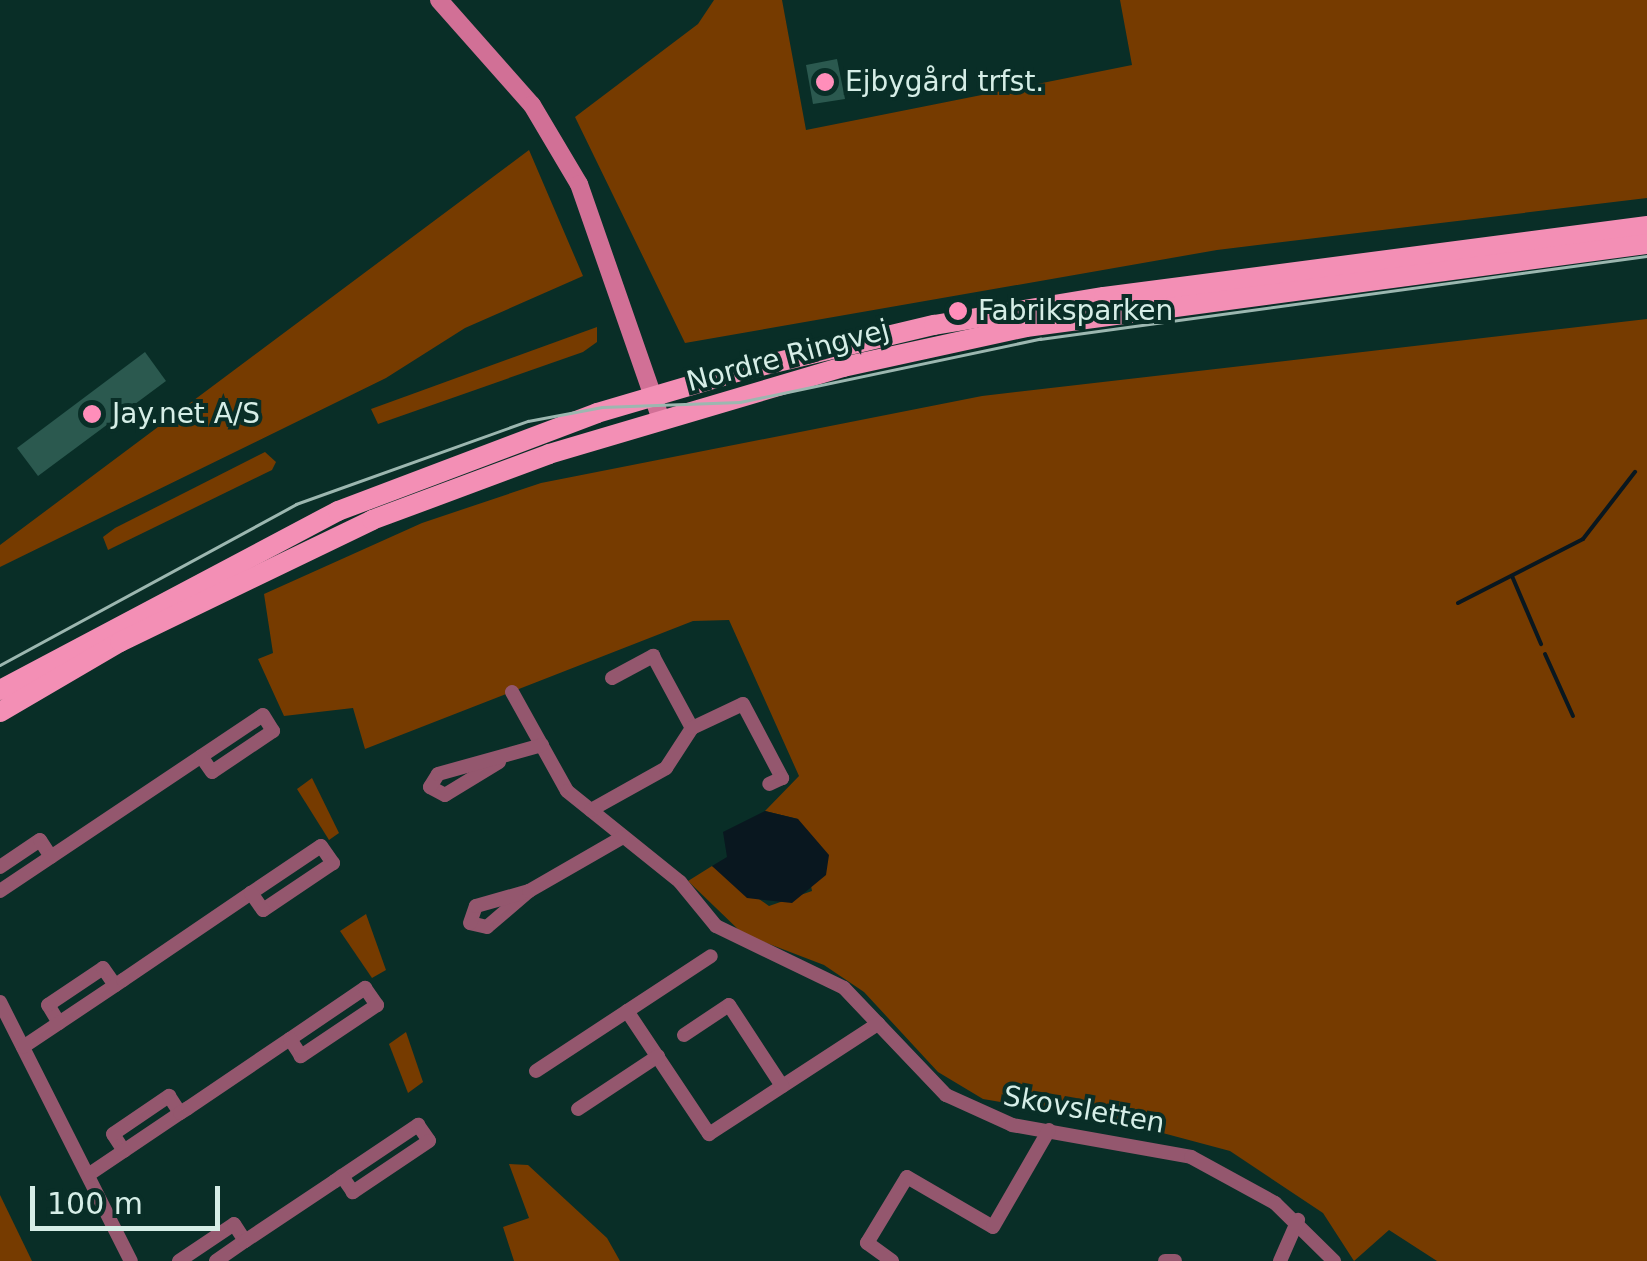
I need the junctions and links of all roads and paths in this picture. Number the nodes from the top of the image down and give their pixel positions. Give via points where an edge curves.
1 (440, 0) edge
2 (1647, 226) edge
3 (1647, 244) edge
4 (654, 395) junction
5 (661, 420) junction
6 (612, 678) dead end
7 (0, 690) edge
8 (512, 692) dead end
9 (0, 712) edge
10 (692, 728) junction
11 (542, 745) junction
12 (201, 756) junction
13 (499, 762) dead end
14 (770, 784) dead end
15 (591, 810) junction
16 (623, 837) junction
17 (51, 857) junction
18 (0, 867) edge
19 (0, 891) edge
20 (529, 891) dead end
21 (252, 893) junction
22 (711, 956) dead end
23 (0, 1002) edge
24 (628, 1011) junction
25 (878, 1024) junction
26 (684, 1034) dead end
27 (290, 1039) junction
28 (23, 1047) junction
29 (658, 1056) junction
30 (536, 1071) dead end
31 (782, 1086) junction
32 (578, 1109) dead end
33 (1049, 1130) junction
34 (88, 1176) junction
35 (342, 1176) junction
36 (1298, 1220) junction
37 (246, 1241) junction
38 (130, 1261) edge
39 (179, 1261) edge
40 (216, 1261) edge
41 (892, 1261) edge
42 (1165, 1261) edge
43 (1175, 1261) edge
44 (1280, 1261) edge
45 (1334, 1261) edge

1 - 4 street via 532,104 579,184
2 - 4 main road, Nordre Ringvej via 934,324
3 - 5 main road, Nordre Ringvej via 1026,327 843,367
4 - 5 street
4 - 7 main road, Nordre Ringvej via 338,511
5 - 9 main road, Nordre Ringvej via 532,460 276,562
6 - 10 street via 654,656
8 - 11 street
10 - 14 street via 743,704 782,778
10 - 15 street via 666,768
11 - 13 street
11 - 15 street via 567,790
12 - 12 street via 212,772 274,731 263,714
12 - 17 street
15 - 16 street
16 - 20 street
16 - 25 street, Skovsletten via 733,937 824,974
17 - 18 street via 40,840
17 - 19 street
21 - 21 street via 263,910 333,863 321,846
21 - 28 street
22 - 24 street
23 - 28 street
24 - 29 street
24 - 30 street
25 - 31 street
25 - 33 street, Skovsletten via 917,1071 966,1108
26 - 31 street via 729,1005
27 - 27 street via 301,1056 377,1005 365,988
27 - 34 street
28 - 34 street
29 - 31 street via 709,1134
29 - 32 street
33 - 36 street, Skovsletten via 1191,1157
33 - 41 street via 993,1227 906,1176 867,1243
34 - 38 street
35 - 35 street via 353,1192 429,1141 418,1125
35 - 37 street
36 - 44 street
36 - 45 street, Skovsletten
37 - 39 street via 234,1224
37 - 40 street
42 - 43 street

